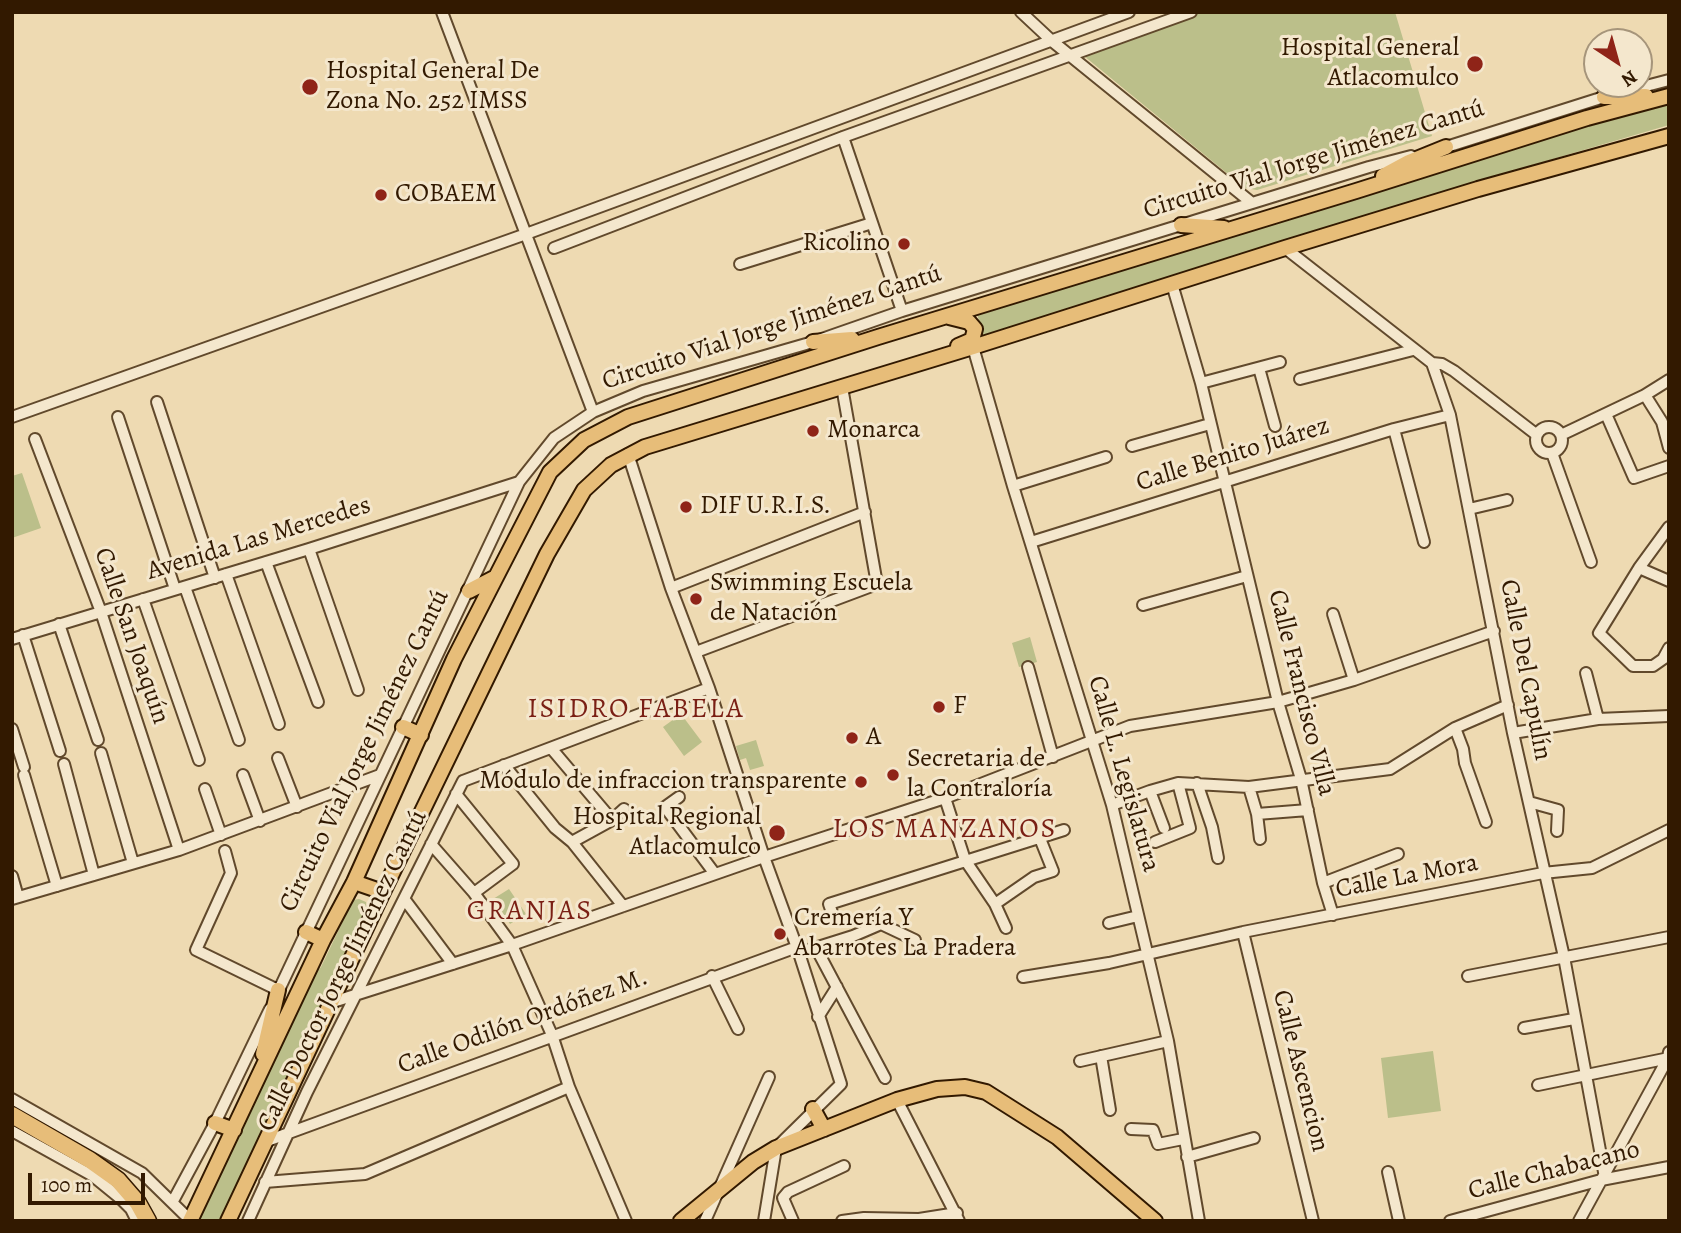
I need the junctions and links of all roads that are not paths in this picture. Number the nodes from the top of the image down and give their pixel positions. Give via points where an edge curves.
1 (442, 12) edge
2 (1021, 12) edge
3 (1129, 12) edge
4 (1191, 12) edge
5 (1052, 41) junction
6 (1072, 57) junction
7 (1669, 96) edge
8 (1601, 98) edge
9 (1669, 136) edge
10 (843, 137) junction
11 (1446, 147) junction
12 (1356, 191) junction
13 (1252, 203) junction
14 (873, 223) junction
15 (1181, 225) junction
16 (1233, 228) junction
17 (526, 234) junction
18 (554, 248) dead end
19 (1285, 248) junction
20 (740, 264) dead end
21 (1172, 284) junction
22 (902, 311) junction
23 (949, 317) junction
24 (878, 337) junction
25 (813, 342) junction
26 (973, 347) junction
27 (1413, 350) junction
28 (1280, 362) dead end
29 (1432, 363) junction
30 (1259, 368) junction
31 (886, 373) junction
32 (1300, 379) dead end
33 (1669, 380) edge
34 (1201, 383) junction
35 (842, 387) junction
36 (1646, 395) junction
37 (157, 402) dead end
38 (593, 412) junction
39 (1606, 414) junction
40 (1450, 415) junction
41 (12, 417) edge
42 (118, 417) dead end
43 (1210, 424) junction
44 (1276, 426) dead end
45 (1394, 429) junction
46 (1537, 435) junction
47 (1561, 435) junction
48 (35, 439) dead end
49 (1132, 446) dead end
50 (1669, 447) edge
51 (1552, 453) junction
52 (628, 454) junction
53 (1106, 457) dead end
54 (1669, 466) edge
55 (1225, 481) junction
56 (519, 482) junction
57 (1013, 486) junction
58 (1507, 500) dead end
59 (1468, 509) junction
60 (865, 512) junction
61 (1669, 527) edge
62 (1031, 542) junction
63 (1424, 542) dead end
64 (309, 549) junction
65 (266, 562) junction
66 (1591, 562) dead end
67 (1639, 568) junction
68 (220, 576) junction
69 (1247, 576) junction
70 (496, 577) junction
71 (1669, 581) edge
72 (180, 588) junction
73 (671, 588) junction
74 (469, 592) junction
75 (144, 599) junction
76 (1143, 605) dead end
77 (100, 612) junction
78 (1333, 614) dead end
79 (59, 624) junction
80 (1494, 631) junction
81 (18, 637) edge
82 (1669, 648) edge
83 (695, 652) junction
84 (1028, 667) dead end
85 (1586, 673) dead end
86 (1354, 680) junction
87 (709, 688) junction
88 (358, 690) dead end
89 (318, 702) dead end
90 (1278, 702) junction
91 (1508, 705) junction
92 (1669, 716) edge
93 (1598, 719) junction
94 (279, 724) dead end
95 (403, 727) junction
96 (1455, 728) junction
97 (12, 729) edge
98 (1513, 733) junction
99 (421, 735) junction
100 (98, 740) dead end
101 (239, 740) dead end
102 (1091, 741) junction
103 (551, 748) junction
104 (60, 751) dead end
105 (101, 753) dead end
106 (1053, 757) junction
107 (278, 758) dead end
108 (199, 760) dead end
109 (64, 764) dead end
110 (446, 765) junction
111 (504, 765) junction
112 (243, 775) dead end
113 (380, 775) junction
114 (1300, 779) junction
115 (463, 781) junction
116 (1178, 783) junction
117 (1197, 783) junction
118 (1249, 787) junction
119 (205, 789) dead end
120 (1150, 790) junction
121 (456, 794) junction
122 (679, 797) dead end
123 (945, 798) junction
124 (1529, 802) junction
125 (1112, 805) junction
126 (297, 807) junction
127 (624, 809) dead end
128 (1308, 810) junction
129 (1257, 814) junction
130 (612, 820) junction
131 (260, 821) junction
132 (1486, 822) dead end
133 (1164, 828) dead end
134 (1064, 830) dead end
135 (1669, 830) edge
136 (1556, 831) dead end
137 (221, 835) junction
138 (1039, 836) junction
139 (1259, 839) dead end
140 (572, 842) junction
141 (1155, 842) dead end
142 (431, 844) junction
143 (179, 850) junction
144 (225, 851) dead end
145 (1398, 854) dead end
146 (764, 857) junction
147 (1218, 858) dead end
148 (965, 860) junction
149 (134, 863) junction
150 (1543, 873) junction
151 (715, 874) junction
152 (94, 875) junction
153 (12, 876) edge
154 (354, 882) junction
155 (1323, 883) junction
156 (57, 886) junction
157 (383, 892) junction
158 (474, 893) junction
159 (15, 898) edge
160 (405, 900) junction
161 (995, 904) junction
162 (623, 906) junction
163 (1333, 915) junction
164 (1139, 916) junction
165 (835, 921) dead end
166 (1109, 923) dead end
167 (1006, 928) dead end
168 (306, 932) junction
169 (1242, 932) junction
170 (1669, 937) edge
171 (323, 940) junction
172 (915, 940) dead end
173 (512, 945) junction
174 (816, 948) junction
175 (798, 950) junction
176 (1148, 953) junction
177 (1564, 957) junction
178 (453, 964) junction
179 (712, 976) junction
180 (1468, 976) dead end
181 (1023, 977) dead end
182 (837, 987) junction
183 (278, 990) junction
184 (356, 995) junction
185 (333, 1002) junction
186 (818, 1017) junction
187 (1574, 1019) junction
188 (1524, 1028) dead end
189 (738, 1029) dead end
190 (552, 1035) junction
191 (1168, 1041) junction
192 (1669, 1052) edge
193 (1101, 1056) junction
194 (1668, 1058) edge
195 (1080, 1061) dead end
196 (769, 1077) dead end
197 (1586, 1077) junction
198 (885, 1078) dead end
199 (256, 1083) junction
200 (1538, 1086) dead end
201 (569, 1087) junction
202 (12, 1099) edge
203 (897, 1100) junction
204 (813, 1109) junction
205 (1110, 1110) dead end
206 (12, 1115) edge
207 (215, 1123) junction
208 (824, 1129) junction
209 (1131, 1129) dead end
210 (12, 1130) edge
211 (233, 1130) junction
212 (287, 1135) junction
213 (1183, 1139) junction
214 (1254, 1139) dead end
215 (267, 1141) junction
216 (776, 1148) junction
217 (1187, 1157) junction
218 (844, 1166) dead end
219 (1669, 1167) edge
220 (1388, 1172) dead end
221 (1602, 1176) junction
222 (265, 1182) junction
223 (719, 1190) junction
224 (173, 1201) junction
225 (958, 1217) edge
226 (230, 1220) edge
227 (919, 1220) edge
228 (137, 1221) edge
229 (148, 1221) edge
230 (191, 1221) edge
231 (248, 1221) edge
232 (625, 1221) edge
233 (681, 1221) edge
234 (705, 1221) edge
235 (764, 1221) edge
236 (793, 1221) edge
237 (842, 1221) edge
238 (1155, 1221) edge
239 (1199, 1221) edge
240 (1313, 1221) edge
241 (1399, 1221) edge
242 (1450, 1221) edge
243 (1579, 1221) edge

1 - 17 street
2 - 5 street
3 - 5 street
4 - 6 street
5 - 6 street
5 - 17 street
6 - 10 street
6 - 13 street
7 - 12 main road, Circuito Vial Jorge Jiménez Cantú
8 - 11 street, Circuito Vial Jorge Jiménez Cantú
9 - 19 main road
10 - 14 street
10 - 18 street
11 - 12 main road
11 - 13 street, Circuito Vial Jorge Jiménez Cantú
12 - 16 main road, Circuito Vial Jorge Jiménez Cantú
13 - 15 street, Circuito Vial Jorge Jiménez Cantú
14 - 20 street
14 - 22 street
15 - 16 main road
15 - 22 street, Circuito Vial Jorge Jiménez Cantú
16 - 23 main road, Circuito Vial Jorge Jiménez Cantú
17 - 38 street
17 - 41 street
19 - 21 main road
19 - 27 street
21 - 26 main road
21 - 34 street, Calle Francisco Villa
22 - 25 street, Circuito Vial Jorge Jiménez Cantú
23 - 24 main road, Circuito Vial Jorge Jiménez Cantú
23 - 31 main road via 973,325 972,340 904,362
24 - 25 main road
24 - 70 main road, Circuito Vial Jorge Jiménez Cantú via 628,417 584,440 550,472
25 - 38 street, Circuito Vial Jorge Jiménez Cantú via 643,391
26 - 31 main road
26 - 57 street, Calle L. Legislatura
27 - 29 street
27 - 32 street
28 - 30 street
29 - 40 street, Calle Del Capulín
29 - 46 street via 1454,371
30 - 34 street
30 - 44 street
31 - 35 main road
33 - 36 street
34 - 43 street, Calle Francisco Villa
35 - 52 main road
35 - 60 street
36 - 39 street
36 - 50 street via 1662,422
37 - 68 street
38 - 56 street, Circuito Vial Jorge Jiménez Cantú via 554,438
39 - 47 street
39 - 54 street via 1634,478
40 - 45 street, Calle Benito Juárez
40 - 59 street, Calle Del Capulín
42 - 72 street
43 - 49 street
43 - 55 street, Calle Francisco Villa
45 - 55 street, Calle Benito Juárez
45 - 63 street
46 - 47 street via 1547,428
46 - 51 street via 1538,447
47 - 51 street via 1560,446
48 - 77 street, Calle San Joaquín
51 - 66 street
52 - 73 street
52 - 110 main road via 595,478 574,505
53 - 57 street
55 - 62 street, Calle Benito Juárez
55 - 69 street, Calle Francisco Villa
56 - 64 street, Avenida Las Mercedes
56 - 74 street, Circuito Vial Jorge Jiménez Cantú
57 - 62 street, Calle L. Legislatura
58 - 59 street
59 - 80 street, Calle Del Capulín
60 - 73 street
60 - 83 street via 877,584
61 - 67 street
62 - 102 street, Calle L. Legislatura
64 - 65 street, Avenida Las Mercedes
64 - 88 street
65 - 68 street, Avenida Las Mercedes
65 - 89 street
67 - 71 street
67 - 82 street via 1599,633 1633,666 1653,666
68 - 72 street, Avenida Las Mercedes
68 - 94 street
69 - 76 street
69 - 90 street, Calle Francisco Villa
70 - 74 main road
70 - 99 main road, Circuito Vial Jorge Jiménez Cantú
72 - 75 street, Avenida Las Mercedes
72 - 101 street
73 - 83 street
74 - 95 street, Circuito Vial Jorge Jiménez Cantú
75 - 77 street, Avenida Las Mercedes
75 - 108 street
77 - 79 street, Avenida Las Mercedes
77 - 143 street, Calle San Joaquín
78 - 86 street
79 - 81 street, Avenida Las Mercedes
79 - 100 street
80 - 86 street
80 - 91 street, Calle Del Capulín
81 - 104 street
83 - 87 street
84 - 106 street
85 - 93 street
86 - 90 street
87 - 103 street
87 - 146 street
90 - 102 street via 1130,726
90 - 114 street, Calle Francisco Villa
91 - 96 street
91 - 98 street, Calle Del Capulín
92 - 93 street
93 - 98 street
95 - 99 main road
95 - 113 street, Circuito Vial Jorge Jiménez Cantú
96 - 114 street via 1391,769
96 - 132 street
97 - 156 street
98 - 124 street, Calle Del Capulín
99 - 154 main road, Circuito Vial Jorge Jiménez Cantú
102 - 106 street
102 - 125 street, Calle L. Legislatura
103 - 111 street
103 - 130 street
105 - 149 street
106 - 123 street
107 - 126 street
109 - 152 street
110 - 115 street
110 - 157 main road
111 - 115 street
111 - 140 street
112 - 131 street
113 - 126 street
113 - 168 street, Circuito Vial Jorge Jiménez Cantú
114 - 118 street
114 - 128 street, Calle Francisco Villa
115 - 121 street, Calle Doctor Jorge Jiménez Cantú
116 - 117 street
116 - 120 street
116 - 141 street via 1190,828
117 - 118 street
117 - 147 street
118 - 129 street
119 - 137 street
120 - 125 street
120 - 133 street
121 - 142 street, Calle Doctor Jorge Jiménez Cantú
121 - 158 street via 513,864
122 - 151 street via 665,807
123 - 146 street
123 - 148 street
124 - 136 street via 1558,810
124 - 150 street, Calle Del Capulín
125 - 164 street, Calle L. Legislatura
126 - 131 street
127 - 130 street
128 - 129 street
128 - 155 street, Calle Francisco Villa
129 - 139 street
130 - 140 street
131 - 137 street
134 - 138 street
135 - 150 street, Calle La Mora via 1592,868
137 - 143 street
138 - 148 street
138 - 161 street via 1053,871 1034,877
140 - 162 street
142 - 158 street
142 - 160 street, Calle Doctor Jorge Jiménez Cantú
143 - 149 street
144 - 183 street via 230,873 196,950
145 - 155 street
146 - 151 street
146 - 175 street
148 - 161 street
148 - 165 street via 829,904
149 - 152 street
150 - 163 street, Calle La Mora
150 - 177 street, Calle Del Capulín
151 - 162 street
152 - 156 street
153 - 159 street
154 - 157 main road
154 - 171 main road, Circuito Vial Jorge Jiménez Cantú
155 - 163 street, Calle Francisco Villa
156 - 159 street
157 - 185 main road
158 - 173 street
160 - 178 street
160 - 184 street, Calle Doctor Jorge Jiménez Cantú
161 - 167 street
162 - 173 street
163 - 169 street, Calle La Mora
164 - 166 street
164 - 176 street, Calle L. Legislatura
168 - 171 main road
168 - 183 street, Circuito Vial Jorge Jiménez Cantú
169 - 176 street, Calle La Mora
169 - 240 street, Calle Ascencion
170 - 177 street
171 - 199 main road, Circuito Vial Jorge Jiménez Cantú
172 - 174 street, Calle Odilón Ordóñez M. via 881,924
173 - 178 street
173 - 190 street
174 - 175 street, Calle Odilón Ordóñez M.
174 - 182 street
175 - 179 street, Calle Odilón Ordóñez M.
175 - 186 street
176 - 181 street, Calle La Mora
176 - 191 street, Calle L. Legislatura
177 - 180 street
177 - 187 street, Calle Del Capulín
178 - 184 street
179 - 189 street
179 - 190 street, Calle Odilón Ordóñez M.
182 - 186 street
182 - 198 street
183 - 199 main road
183 - 207 street, Circuito Vial Jorge Jiménez Cantú
184 - 185 street
184 - 212 street, Calle Doctor Jorge Jiménez Cantú
185 - 215 main road
186 - 204 street via 841,1084
187 - 188 street
187 - 197 street, Calle Del Capulín
190 - 201 street
190 - 212 street, Calle Odilón Ordóñez M.
191 - 193 street
191 - 213 street, Calle L. Legislatura
192 - 194 street
193 - 195 street
193 - 205 street
194 - 197 street
194 - 221 street
196 - 223 street
197 - 200 street
197 - 221 street, Calle Del Capulín
199 - 211 main road, Circuito Vial Jorge Jiménez Cantú
201 - 222 street via 365,1174
201 - 232 street
202 - 224 street via 142,1173
203 - 208 main road
203 - 225 street
203 - 238 main road via 937,1089 965,1087 986,1092 1057,1137
204 - 208 main road
204 - 216 street
206 - 229 highway via 118,1180
207 - 211 main road
207 - 224 street, Circuito Vial Jorge Jiménez Cantú
208 - 216 main road
209 - 213 street via 1153,1130 1158,1144
210 - 228 street via 93,1176 131,1209
211 - 230 main road, Circuito Vial Jorge Jiménez Cantú
212 - 215 street, Calle Odilón Ordóñez M.
212 - 222 street, Calle Doctor Jorge Jiménez Cantú
213 - 217 street, Calle L. Legislatura
214 - 217 street
215 - 226 main road
216 - 223 main road
216 - 235 street
217 - 239 street, Calle L. Legislatura
218 - 236 street via 788,1192 783,1198
219 - 221 street, Calle Chabacano
220 - 241 street
221 - 242 street, Calle Chabacano
221 - 243 street
222 - 231 street, Calle Doctor Jorge Jiménez Cantú
223 - 233 main road
223 - 234 street
224 - 230 street
225 - 227 street
227 - 237 street

